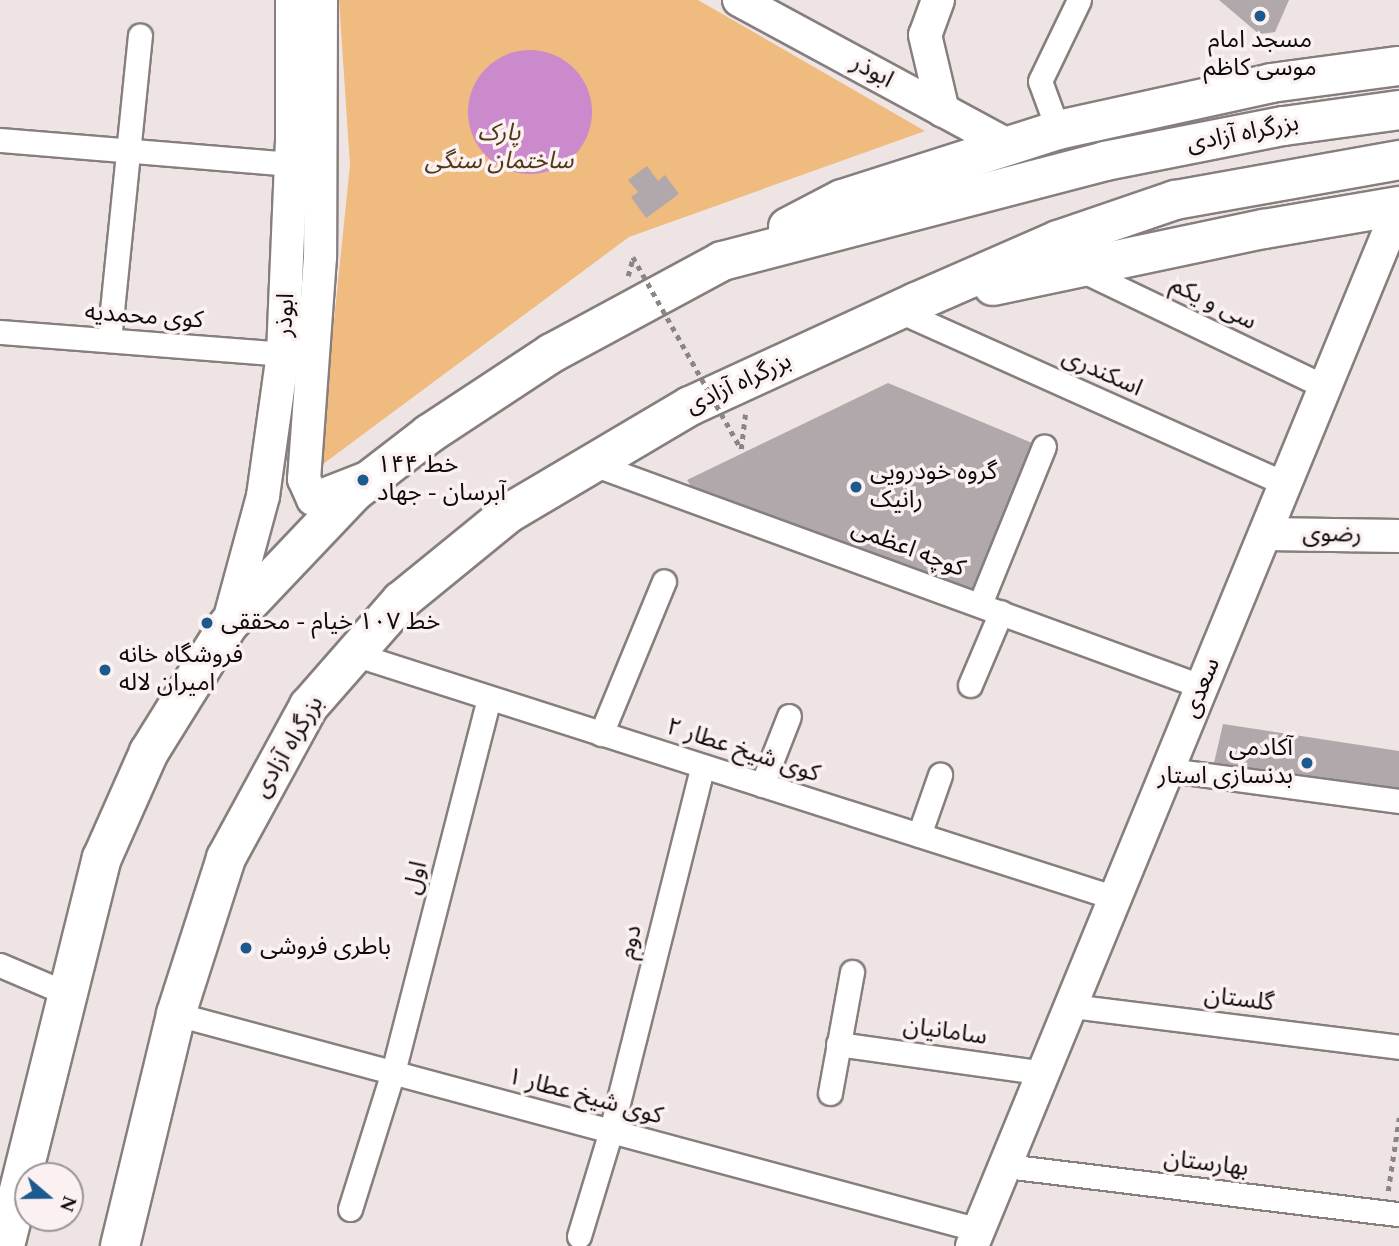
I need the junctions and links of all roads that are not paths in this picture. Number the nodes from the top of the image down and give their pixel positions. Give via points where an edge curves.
1 (292, 0) edge
2 (321, 0) edge
3 (741, 0) edge
4 (938, 0) edge
5 (1079, 0) edge
6 (141, 36) dead end
7 (1399, 66) edge
8 (1399, 110) edge
9 (943, 111) junction
10 (1058, 130) junction
11 (0, 140) edge
12 (1005, 144) junction
13 (125, 150) junction
14 (1399, 160) edge
15 (292, 164) junction
16 (1399, 207) edge
17 (722, 261) junction
18 (1077, 268) junction
19 (907, 306) junction
20 (0, 332) edge
21 (109, 340) junction
22 (298, 355) junction
23 (1325, 387) junction
24 (1044, 446) dead end
25 (593, 464) junction
26 (379, 473) junction
27 (1286, 484) junction
28 (1266, 534) junction
29 (1399, 536) edge
30 (664, 581) dead end
31 (991, 608) junction
32 (228, 625) junction
33 (354, 654) junction
34 (970, 685) dead end
35 (1203, 687) junction
36 (489, 698) junction
37 (789, 716) dead end
38 (601, 734) junction
39 (703, 766) junction
40 (1169, 769) junction
41 (940, 775) dead end
42 (762, 785) junction
43 (1399, 801) edge
44 (919, 835) junction
45 (1116, 898) junction
46 (0, 965) edge
47 (852, 972) dead end
48 (68, 994) junction
49 (1072, 1006) junction
50 (176, 1014) junction
51 (838, 1044) junction
52 (1399, 1047) edge
53 (393, 1072) junction
54 (1044, 1073) junction
55 (830, 1093) dead end
56 (611, 1131) junction
57 (1006, 1166) junction
58 (350, 1209) dead end
59 (1392, 1213) edge
60 (579, 1236) dead end
61 (976, 1238) edge
62 (5, 1246) edge
63 (120, 1246) edge

1 - 15 main road, ابوذر
2 - 22 main road, ابوذر via 323,162
3 - 9 main road, ابوذر
4 - 9 main road via 925,35
5 - 10 street via 1040,81
6 - 13 street
7 - 10 highway, بزرگراه آزادی via 1270,83
8 - 17 highway, بزرگراه آزادی via 1284,126 1105,161
9 - 12 main road, ابوذر
10 - 12 highway, بزرگراه آزادی
11 - 13 street
12 - 17 highway, بزرگراه آزادی via 842,199
13 - 15 street
13 - 21 street
14 - 19 highway, بزرگراه آزادی via 1175,200 1058,240
15 - 22 main road, ابوذر
16 - 18 highway, بزرگراه آزادی
16 - 23 main road, سعدی
17 - 26 highway, بزرگراه آزادی via 552,353
18 - 19 highway, بزرگراه آزادی
18 - 23 street, سی و یکم
19 - 25 highway, بزرگراه آزادی via 690,406
19 - 27 street, اسکندری
20 - 21 street, کوی محمدیه
21 - 22 street, کوی محمدیه
22 - 26 main road, ابوذر via 304,478 313,499
22 - 32 main road, ابوذر
23 - 27 main road, سعدی
24 - 31 street
25 - 31 street, کوچه اعظمی
25 - 33 highway, بزرگراه آزادی via 509,513 401,601
26 - 32 highway, بزرگراه آزادی via 320,527
27 - 28 main road, سعدی
28 - 29 main road, رضوی
28 - 35 main road, سعدی
30 - 38 street
31 - 34 street
31 - 35 street, کوچه اعظمی
32 - 48 highway, بزرگراه آزادی via 149,752 107,846
33 - 36 street, کوی شیخ عطار ۲
33 - 50 highway, بزرگراه آزادی via 309,706 226,858
35 - 40 main road, سعدی
36 - 38 street, کوی شیخ عطار ۲
36 - 53 street, اول
37 - 42 street
38 - 39 street, کوی شیخ عطار ۲
39 - 42 street, کوی شیخ عطار ۲
39 - 56 street, دوم
40 - 43 street
40 - 45 main road, سعدی
41 - 44 street
42 - 44 street, کوی شیخ عطار ۲
44 - 45 street, کوی شیخ عطار ۲
45 - 49 main road, سعدی
46 - 48 street
47 - 51 street
48 - 62 highway, بزرگراه آزادی
49 - 52 street, گلستان
49 - 54 main road, سعدی
50 - 53 street, کوی شیخ عطار ۱
50 - 63 highway, بزرگراه آزادی
51 - 54 street, سامانیان
51 - 55 street
53 - 56 street, کوی شیخ عطار ۱
53 - 58 street, اول
54 - 57 main road, سعدی
56 - 60 street, دوم
56 - 61 street, کوی شیخ عطار ۱
57 - 59 street, بهارستان
57 - 61 main road, سعدی

